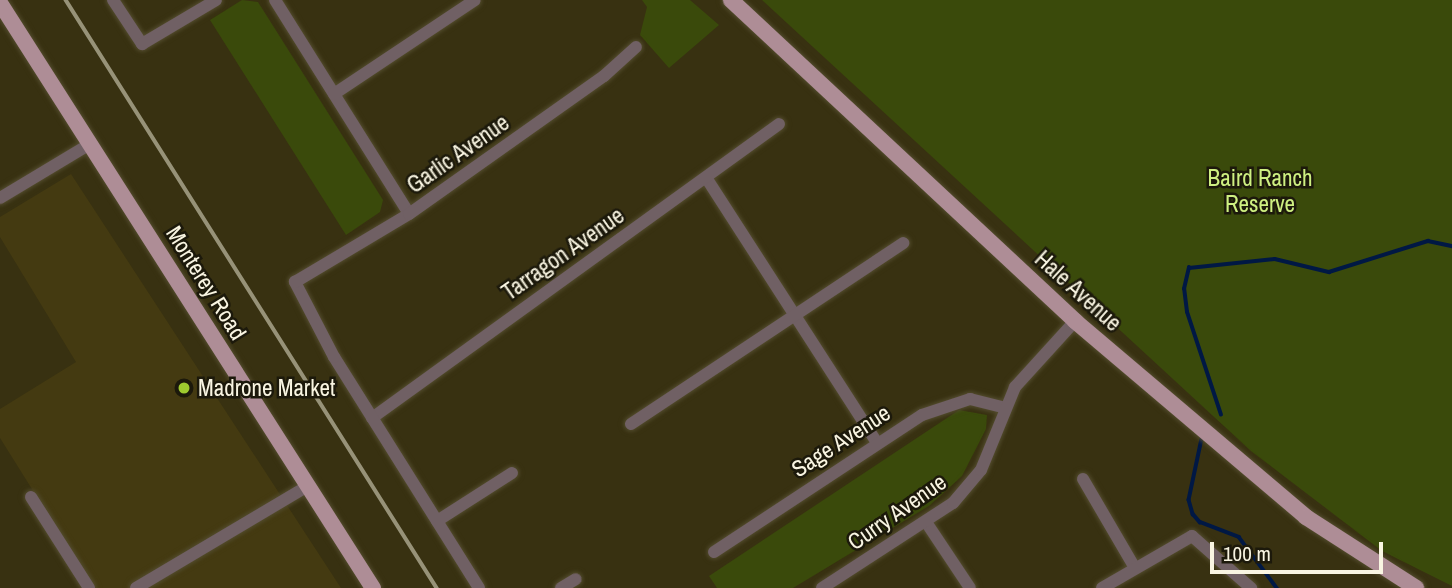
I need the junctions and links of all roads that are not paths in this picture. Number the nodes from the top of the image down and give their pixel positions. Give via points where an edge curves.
1 (113, 0) edge
2 (216, 0) edge
3 (275, 0) edge
4 (475, 0) edge
5 (731, 0) edge
6 (0, 5) edge
7 (636, 47) dead end
8 (334, 94) junction
9 (779, 124) dead end
10 (90, 144) junction
11 (707, 179) junction
12 (0, 198) edge
13 (409, 214) junction
14 (903, 243) dead end
15 (796, 311) junction
16 (1075, 321) junction
17 (1003, 407) junction
18 (372, 418) junction
19 (631, 424) dead end
20 (876, 441) junction
21 (512, 473) dead end
22 (1083, 479) dead end
23 (307, 486) junction
24 (31, 497) dead end
25 (437, 521) junction
26 (926, 522) junction
27 (714, 552) dead end
28 (1135, 568) junction
29 (576, 579) dead end
30 (89, 588) edge
31 (136, 588) edge
32 (373, 588) edge
33 (479, 588) edge
34 (561, 588) edge
35 (822, 588) edge
36 (970, 588) edge
37 (1102, 588) edge
38 (1251, 588) edge
39 (1416, 588) edge

1 - 2 street via 142,44
3 - 8 street
4 - 8 street
5 - 16 main road, Hale Avenue
6 - 10 main road, Monterey Road
7 - 13 street, Garlic Avenue via 604,76
8 - 13 street
9 - 11 street, Tarragon Avenue
10 - 12 street
10 - 23 main road, Monterey Road
11 - 15 street
11 - 18 street, Tarragon Avenue
13 - 18 street, Garlic Avenue via 295,282
14 - 15 street
15 - 19 street
15 - 20 street
16 - 17 street, Curry Avenue via 1015,387
16 - 39 main road, Hale Avenue via 1306,517
17 - 20 street, Sage Avenue via 970,399 953,401
17 - 26 street, Curry Avenue via 981,470 953,503
18 - 25 street
20 - 27 street, Sage Avenue
21 - 25 street
22 - 28 street
23 - 31 street
23 - 32 main road, Monterey Road
24 - 30 street
25 - 33 street
26 - 35 street, Curry Avenue
26 - 36 street
28 - 37 street
28 - 38 street via 1192,536
29 - 34 street

